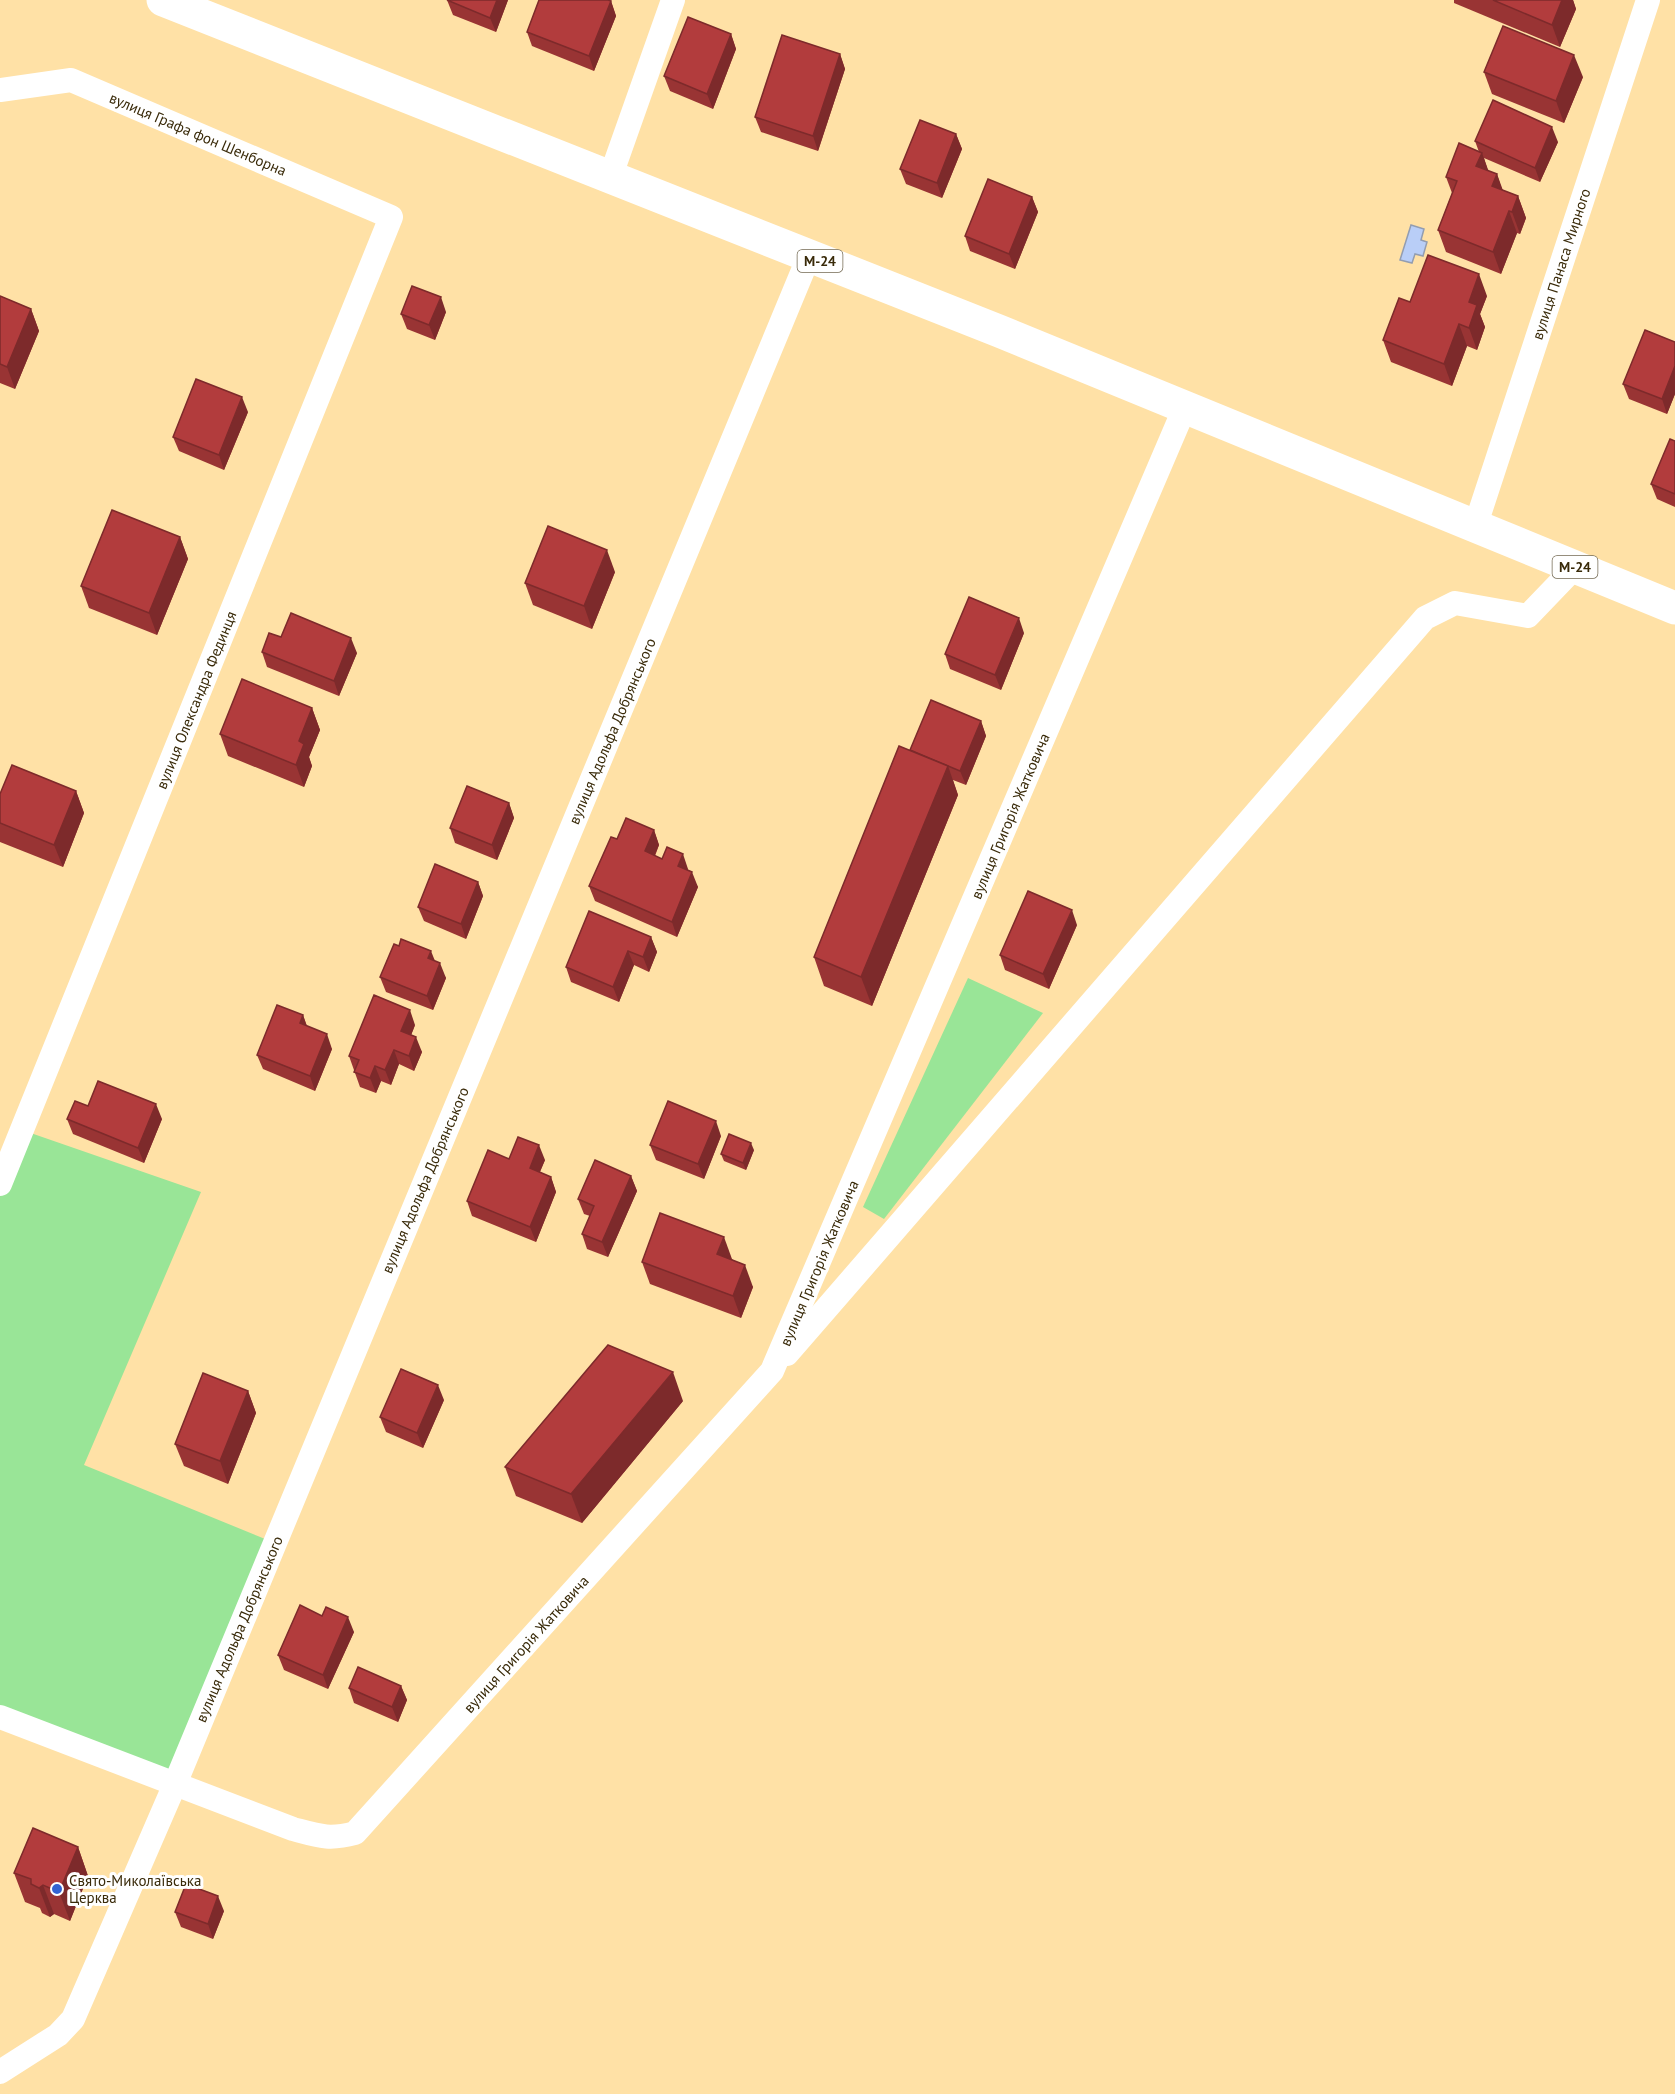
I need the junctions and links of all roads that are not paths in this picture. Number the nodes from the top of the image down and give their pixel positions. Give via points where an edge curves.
1 (163, 0) edge
2 (673, 0) edge
3 (1648, 0) edge
4 (0, 90) edge
5 (610, 178) junction
6 (391, 217) joint
7 (809, 256) junction
8 (1185, 407) junction
9 (1475, 527) junction
10 (1575, 567) junction
11 (1675, 608) edge
12 (0, 1184) edge
13 (772, 1371) junction
14 (0, 1717) edge
15 (175, 1784) junction
16 (0, 2072) edge

1 - 5 highway, М-24
2 - 5 street
3 - 9 street, вулиця Панаса Мирного
4 - 6 street, вулиця Графа фон Шенборна via 71,80
5 - 7 highway, М-24
6 - 12 street, вулиця Олександра Фединця
7 - 8 highway, М-24
7 - 15 street, вулиця Адольфа Добрянського
8 - 9 highway, М-24
8 - 13 street, вулиця Григорія Жатковича
9 - 10 highway, М-24
10 - 11 highway, М-24
10 - 13 street via 1528,616 1455,603 1425,618
13 - 15 street, вулиця Григорія Жатковича via 356,1833 321,1837
14 - 15 street, вулиця Григорія Жатковича
15 - 16 street, вулиця Адольфа Добрянського via 73,2019 58,2035

